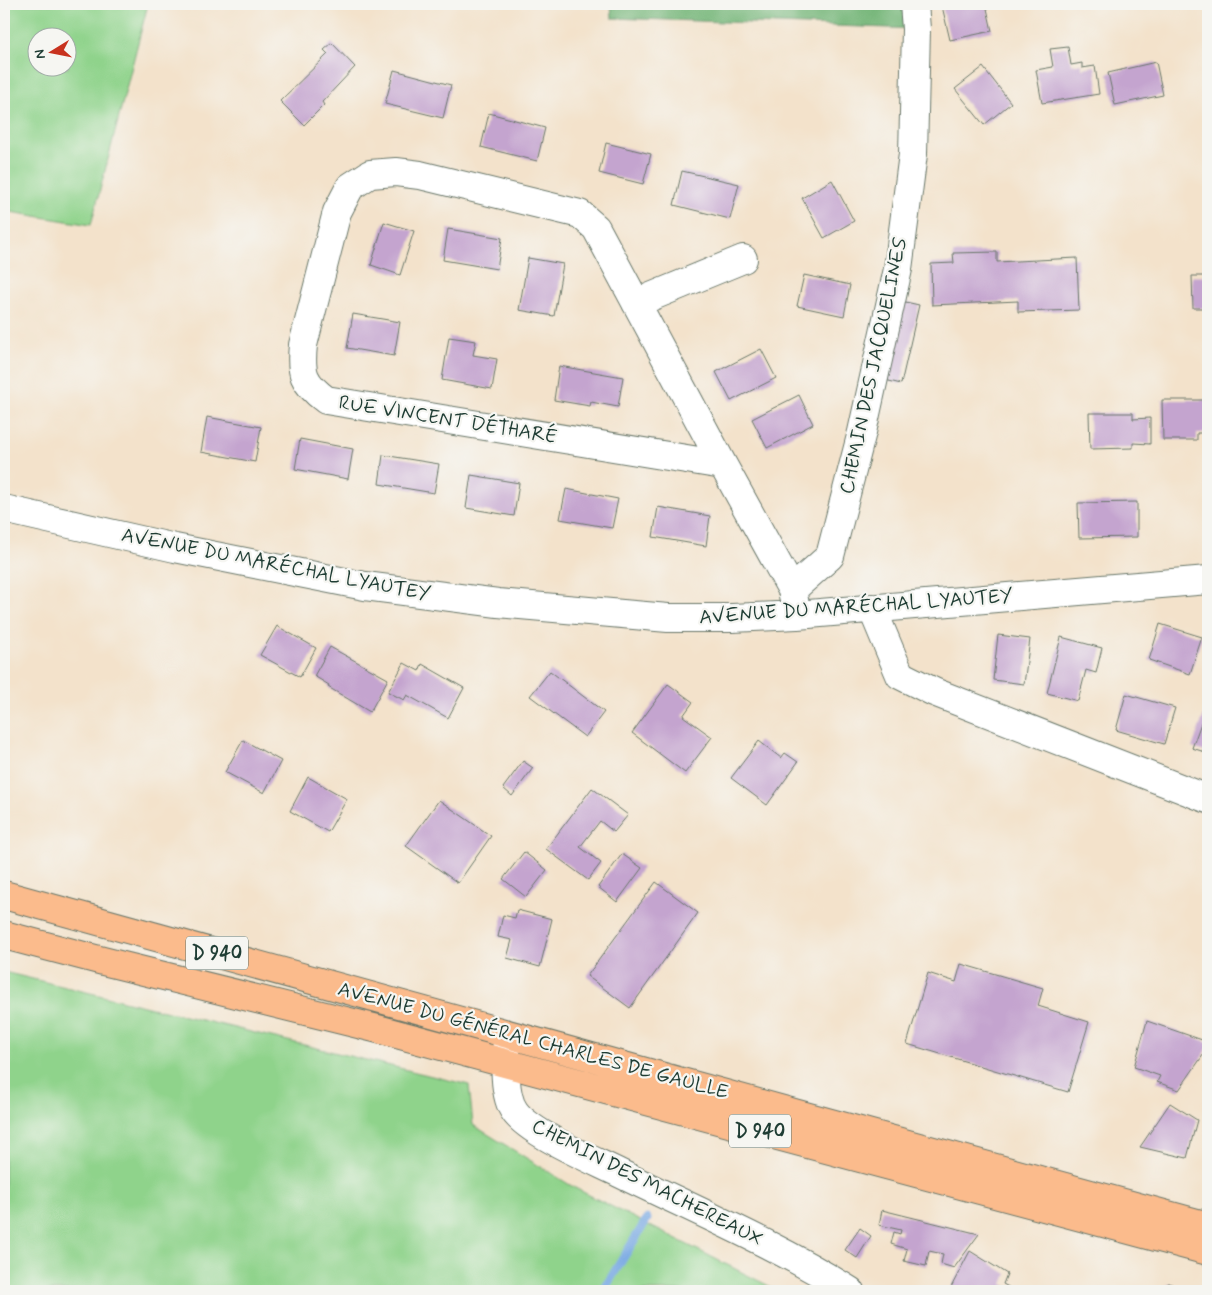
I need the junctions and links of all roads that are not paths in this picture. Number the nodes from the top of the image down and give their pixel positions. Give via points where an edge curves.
1 (914, 4) edge
2 (743, 259) dead end
3 (636, 303) junction
4 (723, 465) junction
5 (4, 509) edge
6 (1208, 580) edge
7 (795, 603) junction
8 (872, 608) junction
9 (1208, 798) edge
10 (4, 895) edge
11 (4, 934) edge
12 (507, 1034) junction
13 (506, 1063) junction
14 (1208, 1226) edge
15 (1208, 1251) edge
16 (850, 1291) edge

1 - 7 street, CHEMIN DES JACQUELINES via 913,154 898,269 862,432 830,556
2 - 3 street
3 - 4 street, RUE VINCENT DÉTHARÉ
3 - 4 street, RUE VINCENT DÉTHARÉ via 596,228 580,214 420,175 396,172 370,174 350,187 337,212 302,345 301,366 314,391 326,400
4 - 7 street, RUE VINCENT DÉTHARÉ
5 - 7 street, AVENUE DU MARÉCHAL LYAUTEY via 365,586 498,603 668,618 732,618
6 - 8 street, AVENUE DU MARÉCHAL LYAUTEY
7 - 8 street, AVENUE DU MARÉCHAL LYAUTEY
8 - 9 street via 900,674 934,692
10 - 12 main road, AVENUE DU GÉNÉRAL CHARLES DE GAULLE / D 940
11 - 13 main road, AVENUE DU GÉNÉRAL CHARLES DE GAULLE / D 940
12 - 13 street, CHEMIN DES MACHEREAUX
12 - 14 main road, AVENUE DU GÉNÉRAL CHARLES DE GAULLE / D 940
13 - 15 main road, AVENUE DU GÉNÉRAL CHARLES DE GAULLE / D 940
13 - 16 street, CHEMIN DES MACHEREAUX via 508,1094 514,1111 534,1128 582,1155 810,1266

